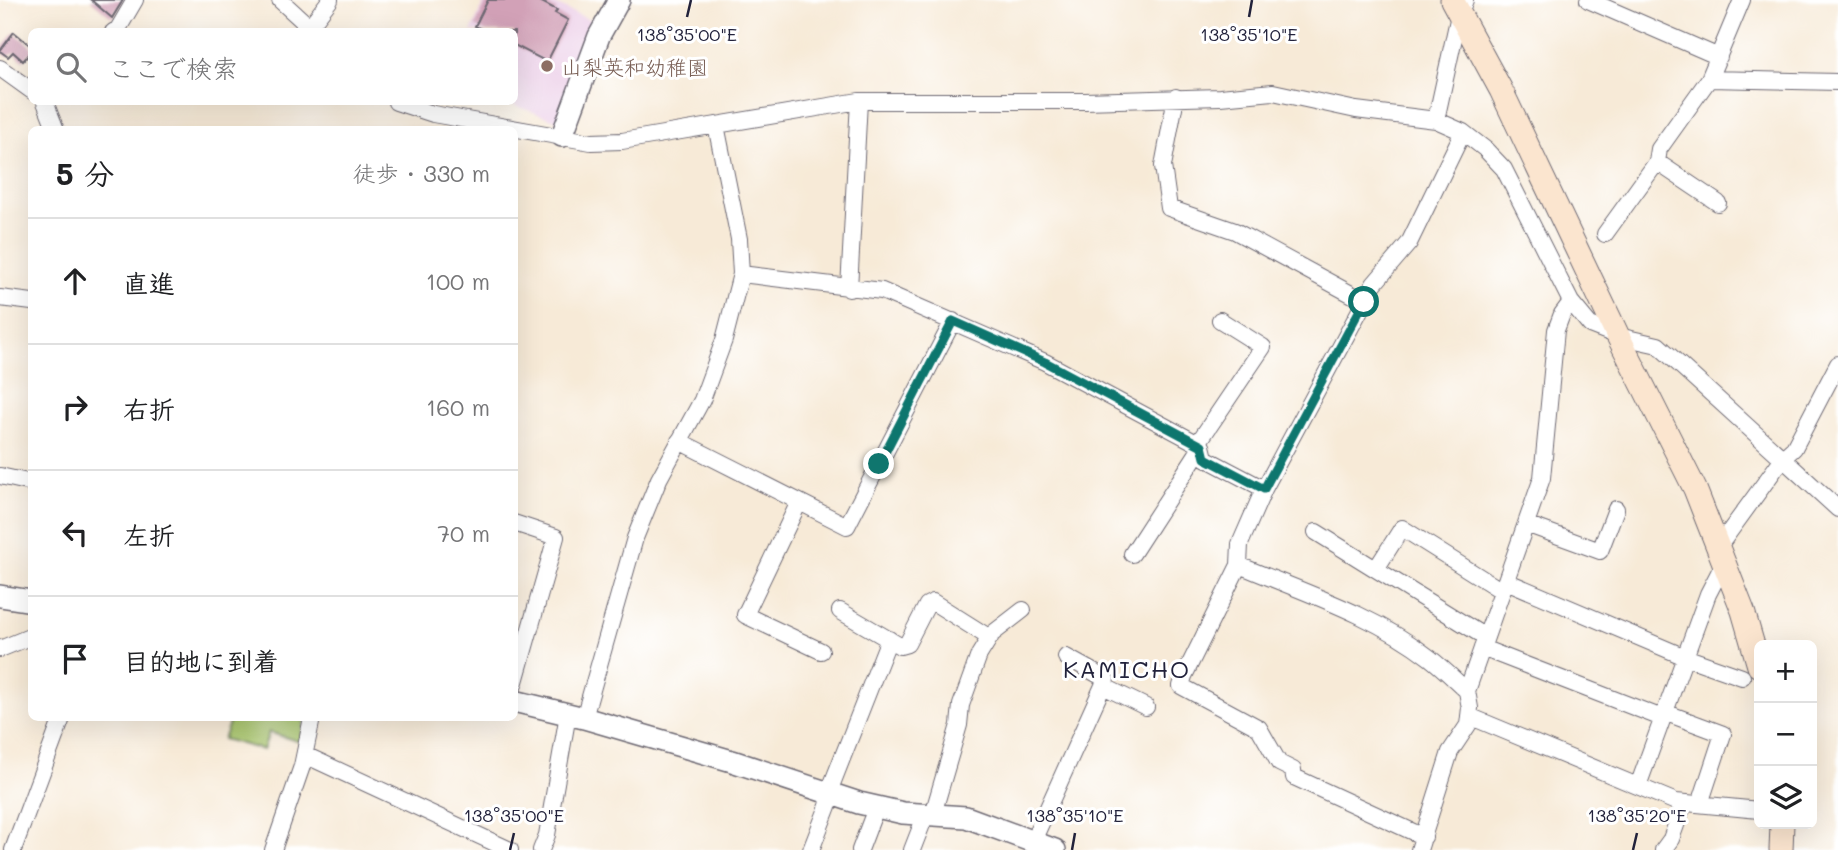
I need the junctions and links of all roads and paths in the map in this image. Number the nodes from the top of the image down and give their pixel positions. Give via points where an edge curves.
1 (135, 0) edge
2 (280, 0) edge
3 (330, 0) edge
4 (619, 0) edge
5 (1587, 0) edge
6 (1742, 0) edge
7 (1459, 5) edge
8 (119, 28) edge
9 (312, 28) edge
10 (314, 28) edge
11 (1719, 57) junction
12 (0, 68) edge
13 (1709, 79) junction
14 (1838, 82) edge
15 (28, 89) edge
16 (1176, 97) junction
17 (859, 102) junction
18 (46, 105) edge
19 (405, 105) edge
20 (1436, 120) junction
21 (716, 125) junction
22 (54, 126) edge
23 (503, 126) edge
24 (518, 128) edge
25 (1463, 132) junction
26 (562, 136) junction
27 (1657, 162) junction
28 (1718, 202) dead end
29 (1605, 234) dead end
30 (741, 274) junction
31 (849, 289) junction
32 (0, 298) edge
33 (28, 302) edge
34 (1364, 302) junction
35 (1571, 302) junction
36 (1220, 320) dead end
37 (953, 321) junction
38 (1618, 336) junction
39 (1838, 364) edge
40 (680, 442) junction
41 (1200, 445) junction
42 (1783, 458) junction
43 (0, 476) edge
44 (28, 482) edge
45 (1264, 489) junction
46 (799, 502) junction
47 (1616, 509) dead end
48 (1838, 509) edge
49 (518, 524) edge
50 (1526, 524) junction
51 (1316, 532) dead end
52 (1132, 554) dead end
53 (1721, 555) junction
54 (1239, 565) junction
55 (1376, 569) junction
56 (1504, 586) junction
57 (0, 596) edge
58 (28, 600) edge
59 (1023, 610) dead end
60 (840, 611) dead end
61 (28, 638) edge
62 (990, 638) junction
63 (889, 639) junction
64 (1483, 643) junction
65 (0, 649) edge
66 (821, 651) dead end
67 (1066, 657) dead end
68 (1685, 657) junction
69 (518, 671) edge
70 (1751, 671) edge
71 (1103, 686) junction
72 (1467, 691) junction
73 (518, 702) edge
74 (1146, 707) dead end
75 (1663, 715) junction
76 (576, 716) junction
77 (1469, 716) junction
78 (61, 721) edge
79 (311, 721) edge
80 (305, 755) junction
81 (1638, 786) junction
82 (830, 795) junction
83 (1692, 803) junction
84 (876, 808) junction
85 (1754, 809) edge
86 (930, 814) junction
87 (1782, 829) edge
88 (1023, 843) edge
89 (1422, 843) edge
90 (13, 850) edge
91 (273, 850) edge
92 (510, 850) edge
93 (541, 850) edge
94 (811, 850) edge
95 (860, 850) edge
96 (912, 850) edge
97 (1055, 850) edge
98 (1663, 850) edge
99 (1781, 850) edge

1 - 8 street
2 - 9 street
3 - 10 street
4 - 26 street via 599,36
5 - 11 street
6 - 11 street
7 - 20 street
7 - 38 main road
11 - 13 street
12 - 15 street
13 - 14 street
13 - 27 street via 1660,149
16 - 17 street
16 - 20 street via 1273,92 1356,110
16 - 34 street via 1163,166 1169,208 1235,231
17 - 21 street
17 - 31 street
18 - 22 street
19 - 23 street
20 - 25 street
21 - 26 street via 622,141
21 - 30 street via 739,239
24 - 26 street
25 - 34 street via 1409,243
25 - 35 street via 1504,169
27 - 28 street
27 - 29 street
30 - 31 street
30 - 40 street via 724,340 702,400
31 - 37 street via 881,291
32 - 33 street
34 - 45 street
35 - 38 street via 1590,325
35 - 50 street via 1556,331 1542,478
36 - 41 street via 1263,347
37 - 41 street via 1045,362
37 - 46 street via 847,527
38 - 42 street via 1658,345
38 - 53 main road via 1695,489
39 - 42 street via 1794,448
40 - 46 street
40 - 76 street via 635,538
41 - 45 street via 1205,458
41 - 52 street
42 - 48 street
42 - 53 street
43 - 44 street
45 - 54 street via 1240,544
46 - 66 street via 746,615
47 - 50 street via 1600,551
49 - 69 street via 556,537
50 - 56 street
51 - 55 street
53 - 68 street
53 - 70 main road via 1743,611
54 - 72 street via 1395,636 1430,657
54 - 89 street via 1181,686 1259,728 1279,763 1293,770 1294,777
55 - 56 street via 1402,528
55 - 64 street
56 - 64 street
56 - 68 street
57 - 58 street
59 - 62 street
60 - 63 street
61 - 65 street
62 - 63 street via 933,602 906,644 900,646
62 - 86 street via 961,705 959,725
63 - 82 street
64 - 72 street
64 - 75 street
67 - 71 street via 1106,679
68 - 70 street
68 - 75 street
71 - 74 street
71 - 88 street
72 - 77 street
73 - 76 street
75 - 81 street
75 - 83 street via 1723,733
76 - 82 street
76 - 93 street
77 - 81 street
77 - 89 street via 1451,751
78 - 90 street
79 - 80 street
80 - 91 street
80 - 92 street
81 - 83 street via 1676,802
82 - 84 street
82 - 94 street
83 - 85 street
83 - 98 street
84 - 86 street
84 - 95 street
86 - 88 street via 966,817
86 - 96 street
87 - 99 main road
88 - 97 street

